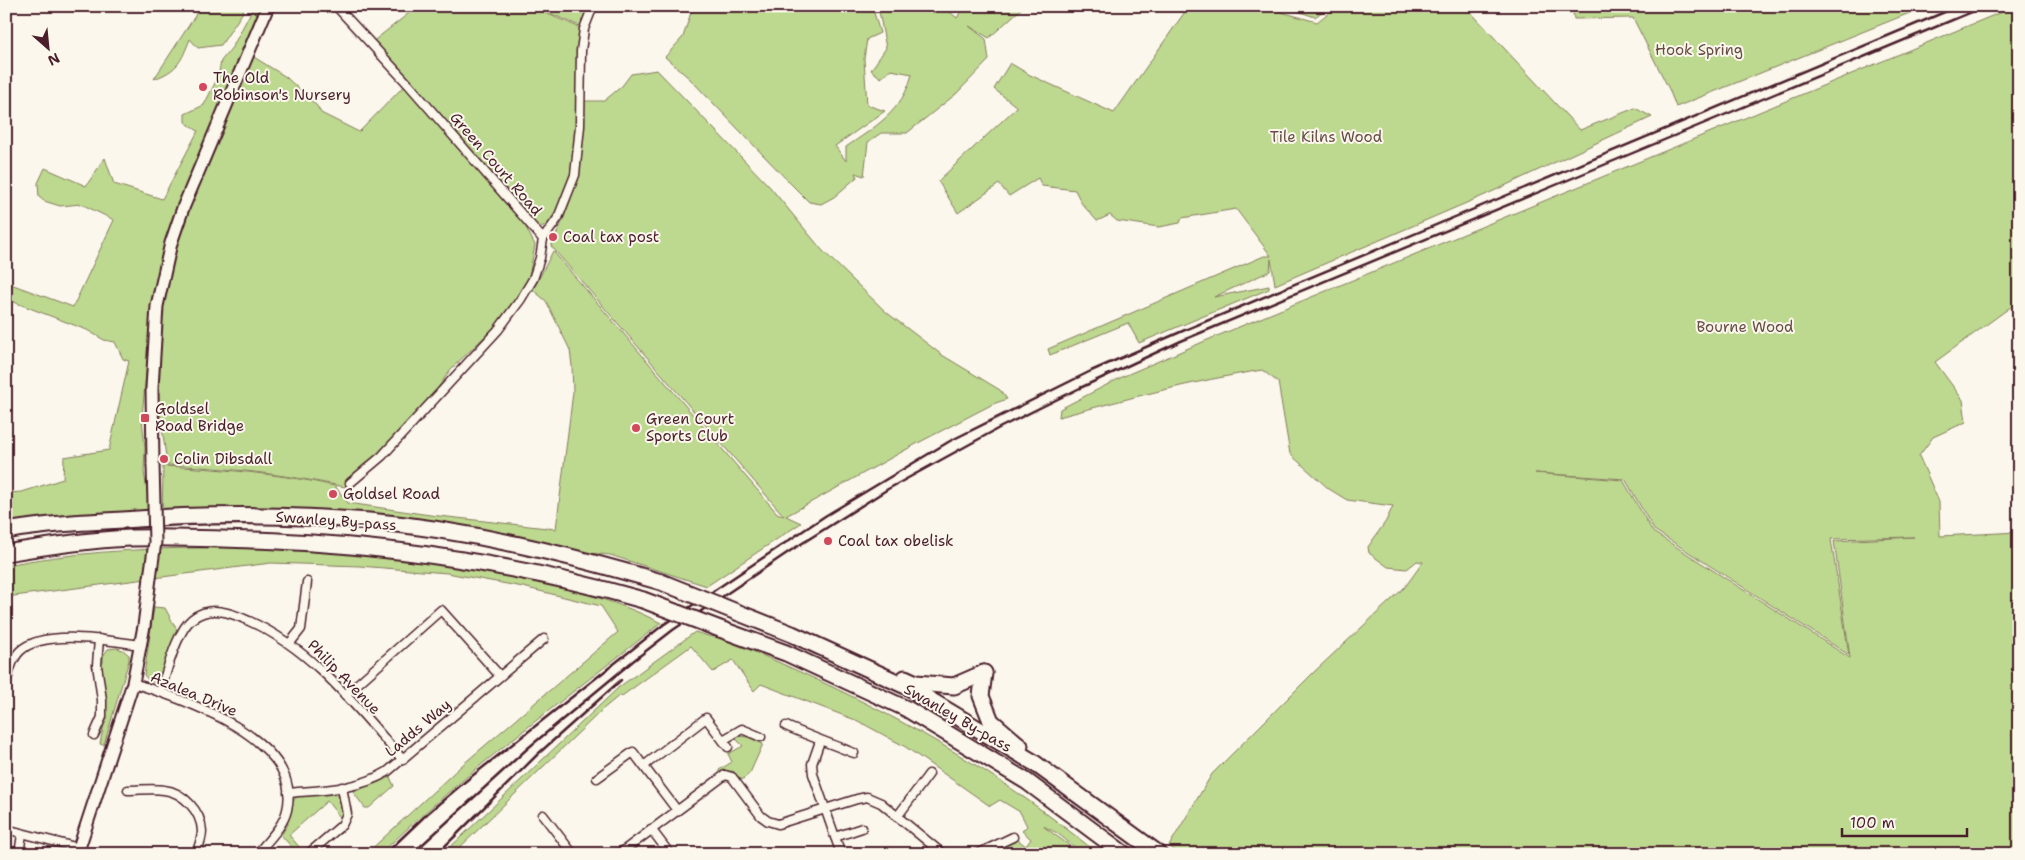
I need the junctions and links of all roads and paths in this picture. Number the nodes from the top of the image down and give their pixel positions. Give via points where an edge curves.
1 (268, 6) edge
2 (336, 6) edge
3 (593, 6) edge
4 (543, 239) junction
5 (350, 483) dead end
6 (6, 531) edge
7 (6, 552) edge
8 (307, 582) dead end
9 (745, 615) junction
10 (99, 639) junction
11 (544, 639) dead end
12 (290, 643) junction
13 (141, 645) junction
14 (500, 676) junction
15 (133, 683) junction
16 (6, 686) edge
17 (160, 692) junction
18 (345, 694) junction
19 (786, 726) dead end
20 (94, 735) dead end
21 (761, 737) dead end
22 (723, 740) junction
23 (820, 741) junction
24 (728, 747) dead end
25 (854, 753) dead end
26 (403, 760) junction
27 (645, 765) junction
28 (929, 774) dead end
29 (597, 778) dead end
30 (342, 787) junction
31 (128, 790) dead end
32 (288, 794) junction
33 (676, 809) junction
34 (826, 809) junction
35 (1099, 811) junction
36 (543, 815) dead end
37 (897, 817) junction
38 (862, 828) dead end
39 (6, 829) edge
40 (651, 829) junction
41 (22, 834) junction
42 (835, 837) junction
43 (1013, 837) dead end
44 (78, 851) edge
45 (18, 854) edge
46 (196, 854) edge
47 (257, 854) edge
48 (308, 854) edge
49 (573, 854) edge
50 (619, 854) edge
51 (670, 854) edge
52 (840, 854) edge
53 (943, 854) edge
54 (977, 854) edge
55 (1124, 854) edge
56 (1159, 854) edge

1 - 13 main road, bridge via 183,208 157,306 152,388 155,542
2 - 4 street, Green Court Road
3 - 4 street via 584,29 581,51 580,126 575,175 558,218
4 - 5 street, Green Court Road via 533,279 498,330 382,456
6 - 9 highway, Swanley By-pass, bridge via 41,525 196,515 271,515 369,521 446,531 597,563 661,582
7 - 55 highway, Swanley By-pass, bridge via 128,538 374,547 537,573 636,598 786,653 907,709 1026,781
8 - 12 street via 300,629
9 - 35 highway, Swanley By-pass via 910,688 1033,762
9 - 35 highway via 779,622 916,683 954,686 984,673 981,696 991,722
10 - 13 street
10 - 16 street via 56,639 28,646 12,663
10 - 20 street via 97,665 102,717
11 - 14 street, Ladds Way
12 - 17 street, Philip Avenue via 239,616 207,611 185,627
12 - 18 street, Philip Avenue
13 - 15 main road
14 - 18 street via 441,610
14 - 26 street, Ladds Way
15 - 17 street, Azalea Drive
15 - 44 main road
17 - 32 street, Azalea Drive via 210,713 252,738 271,754 283,771
18 - 26 street, Philip Avenue
19 - 23 street
21 - 22 street via 742,730
22 - 24 street
22 - 27 street via 706,718
23 - 25 street
23 - 34 street via 812,764
26 - 30 street, Ladds Way via 376,779
27 - 29 street via 634,752
27 - 33 street
28 - 37 street
30 - 32 street, Ladds Way
30 - 48 street via 346,814 342,825
31 - 46 street via 165,790 188,802 199,818 202,830
32 - 47 street, Azalea Drive via 282,822
33 - 34 street via 725,775 732,777 768,822 784,823
33 - 40 street
34 - 37 street via 867,797 881,803
34 - 42 street
35 - 56 highway, Swanley By-pass
36 - 49 street
37 - 53 street
38 - 42 street
39 - 41 street
40 - 50 street
40 - 51 street
41 - 44 street
41 - 45 street
42 - 52 street
43 - 54 street

